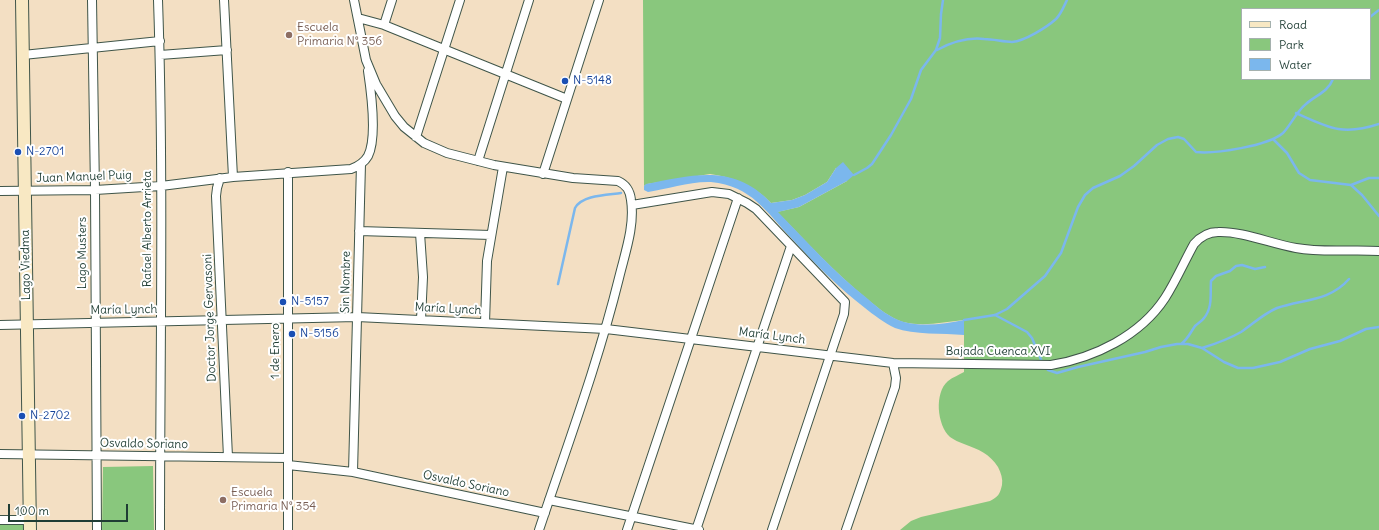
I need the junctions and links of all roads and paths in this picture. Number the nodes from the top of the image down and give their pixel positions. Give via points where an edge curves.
1 (22, 0) edge
2 (92, 0) edge
3 (158, 0) edge
4 (224, 0) edge
5 (354, 0) edge
6 (392, 0) edge
7 (460, 0) edge
8 (529, 0) edge
9 (599, 0) edge
10 (358, 18) junction
11 (384, 24) junction
12 (160, 41) junction
13 (93, 48) junction
14 (444, 49) junction
15 (227, 50) junction
16 (23, 55) junction
17 (160, 55) junction
18 (366, 60) junction
19 (505, 74) junction
20 (567, 99) junction
21 (416, 137) junction
22 (478, 161) junction
23 (362, 164) junction
24 (503, 167) junction
25 (288, 172) junction
26 (543, 174) junction
27 (233, 177) junction
28 (220, 178) junction
29 (161, 186) junction
30 (25, 190) junction
31 (95, 190) junction
32 (0, 191) edge
33 (738, 198) junction
34 (632, 205) junction
35 (359, 230) junction
36 (420, 232) junction
37 (491, 235) junction
38 (791, 246) junction
39 (1379, 251) edge
40 (357, 317) junction
41 (288, 319) junction
42 (222, 320) junction
43 (421, 320) junction
44 (160, 321) junction
45 (96, 323) junction
46 (485, 323) junction
47 (27, 324) junction
48 (0, 325) edge
49 (606, 329) junction
50 (691, 339) junction
51 (758, 347) junction
52 (830, 355) junction
53 (893, 362) junction
54 (0, 454) edge
55 (29, 454) junction
56 (96, 455) junction
57 (160, 456) junction
58 (228, 457) junction
59 (288, 461) junction
60 (353, 472) junction
61 (549, 500) junction
62 (545, 513) junction
63 (632, 517) junction
64 (0, 520) edge
65 (30, 525) edge
66 (97, 530) edge
67 (160, 530) edge
68 (288, 530) edge
69 (539, 530) edge
70 (627, 530) edge
71 (697, 530) edge
72 (772, 530) edge
73 (846, 530) edge

1 - 16 main road, Lago Viedma
2 - 13 street, Lago Musters
3 - 12 street, Rafael Alberto Arrieta
4 - 15 street
5 - 10 street
6 - 11 street
7 - 14 street
8 - 19 street
9 - 20 street
10 - 11 street
10 - 18 street
11 - 14 street
12 - 13 street
12 - 17 street, Rafael Alberto Arrieta
13 - 16 street
13 - 31 street, Lago Musters
14 - 19 street
14 - 21 street
15 - 17 street
15 - 27 street
16 - 30 main road, Lago Viedma
17 - 29 street, Rafael Alberto Arrieta
18 - 21 street via 395,116
18 - 23 street, Sin Nombre via 371,100 372,141 369,154
19 - 20 street
19 - 22 street
20 - 26 street
21 - 22 street via 435,148
22 - 24 street
23 - 25 street via 346,170
23 - 35 street, Sin Nombre
24 - 26 street
24 - 37 street
25 - 27 street, Juan Manuel Puig
25 - 41 street, 1 de Enero
26 - 34 street via 618,181 629,190
27 - 28 street, Juan Manuel Puig
28 - 29 street, Juan Manuel Puig
28 - 42 street, Doctor Jorge Gervasoni via 216,196
29 - 31 street, Juan Manuel Puig
29 - 44 street, Rafael Alberto Arrieta
30 - 31 street, Juan Manuel Puig
30 - 32 street, Juan Manuel Puig
30 - 47 main road, Lago Viedma
31 - 45 street, Lago Musters
33 - 34 street via 712,192
33 - 38 street via 756,209
33 - 50 street
34 - 49 street via 629,236
35 - 36 street
35 - 40 street, Sin Nombre
36 - 37 street
36 - 43 street via 423,277
37 - 46 street via 487,261
38 - 51 street
38 - 52 street via 845,302 844,314
39 - 53 street, Bajada Cuenca XVI via 1312,251 1230,233 1208,233 1194,244 1164,299 1155,310 1119,340 1085,357 1051,365
40 - 41 street, María Lynch
40 - 43 street, María Lynch
40 - 60 street, Sin Nombre
41 - 42 street, María Lynch
41 - 59 street, 1 de Enero
42 - 44 street, María Lynch
42 - 58 street, Doctor Jorge Gervasoni
43 - 46 street, María Lynch
44 - 45 street, María Lynch
44 - 57 street, Rafael Alberto Arrieta
45 - 47 street, María Lynch
45 - 56 street, Lago Musters
46 - 49 street, María Lynch
47 - 48 street, María Lynch
47 - 55 main road, Lago Viedma
49 - 50 street, María Lynch
49 - 61 street
50 - 51 street, María Lynch
50 - 63 street
51 - 52 street, María Lynch
51 - 71 street
52 - 53 street, María Lynch
52 - 72 street
53 - 73 street via 895,386
54 - 55 street, Osvaldo Soriano
55 - 56 street, Osvaldo Soriano
55 - 65 main road, Lago Viedma
56 - 57 street, Osvaldo Soriano
56 - 66 street, Lago Musters
57 - 58 street, Osvaldo Soriano
57 - 67 street, Rafael Alberto Arrieta
58 - 59 street, Osvaldo Soriano
59 - 60 street, Osvaldo Soriano
59 - 68 street, 1 de Enero
60 - 62 street, Osvaldo Soriano
61 - 62 street
61 - 63 street
62 - 69 street
63 - 70 street
63 - 71 street
64 - 65 street

